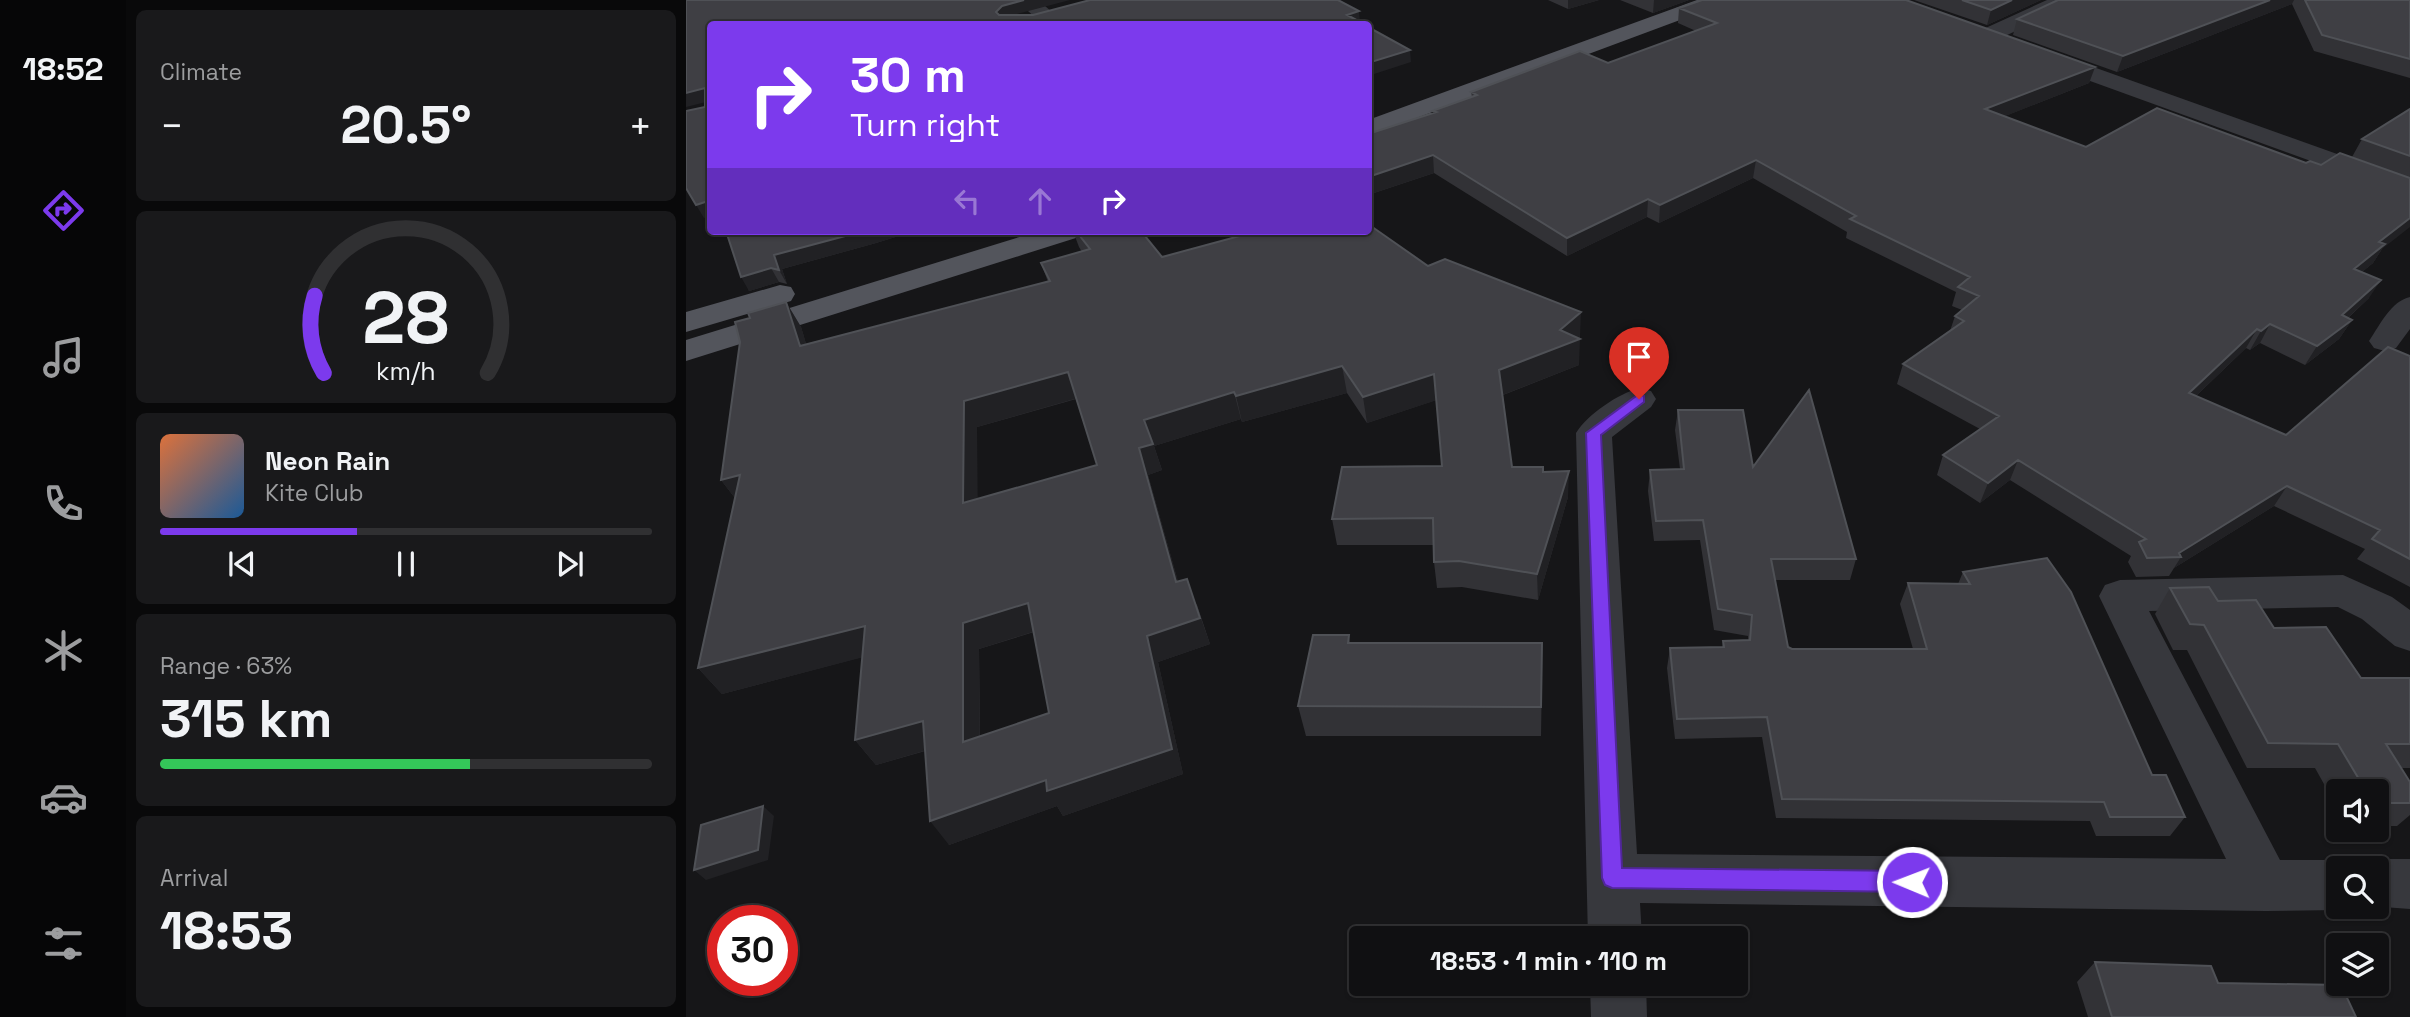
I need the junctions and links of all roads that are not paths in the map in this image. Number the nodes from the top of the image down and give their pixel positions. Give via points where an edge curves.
1 (1025, 0) edge
2 (1665, 0) edge
3 (1716, 0) edge
4 (2064, 0) edge
5 (1056, 16) edge
6 (1029, 21) edge
7 (1961, 27) edge
8 (1987, 36) junction
9 (1372, 106) edge
10 (1372, 128) edge
11 (2410, 189) edge
12 (973, 235) edge
13 (1056, 235) edge
14 (2410, 306) edge
15 (686, 323) edge
16 (2385, 341) dead end
17 (686, 351) edge
18 (1639, 399) dead end
19 (2410, 634) edge
20 (1612, 878) junction
21 (2389, 884) edge
22 (2410, 884) edge
23 (2326, 885) edge
24 (2266, 886) junction
25 (1614, 926) edge
26 (1618, 996) edge
27 (1619, 1017) edge

1 - 5 street
2 - 9 main road
3 - 10 main road
4 - 8 street
5 - 6 street
7 - 8 street
8 - 11 street
12 - 15 main road
13 - 17 main road
14 - 16 street
18 - 20 street via 1594,433
19 - 24 street via 2377,608 2343,591 2120,596
20 - 24 street
20 - 25 street
21 - 22 street
23 - 24 street
26 - 27 street

